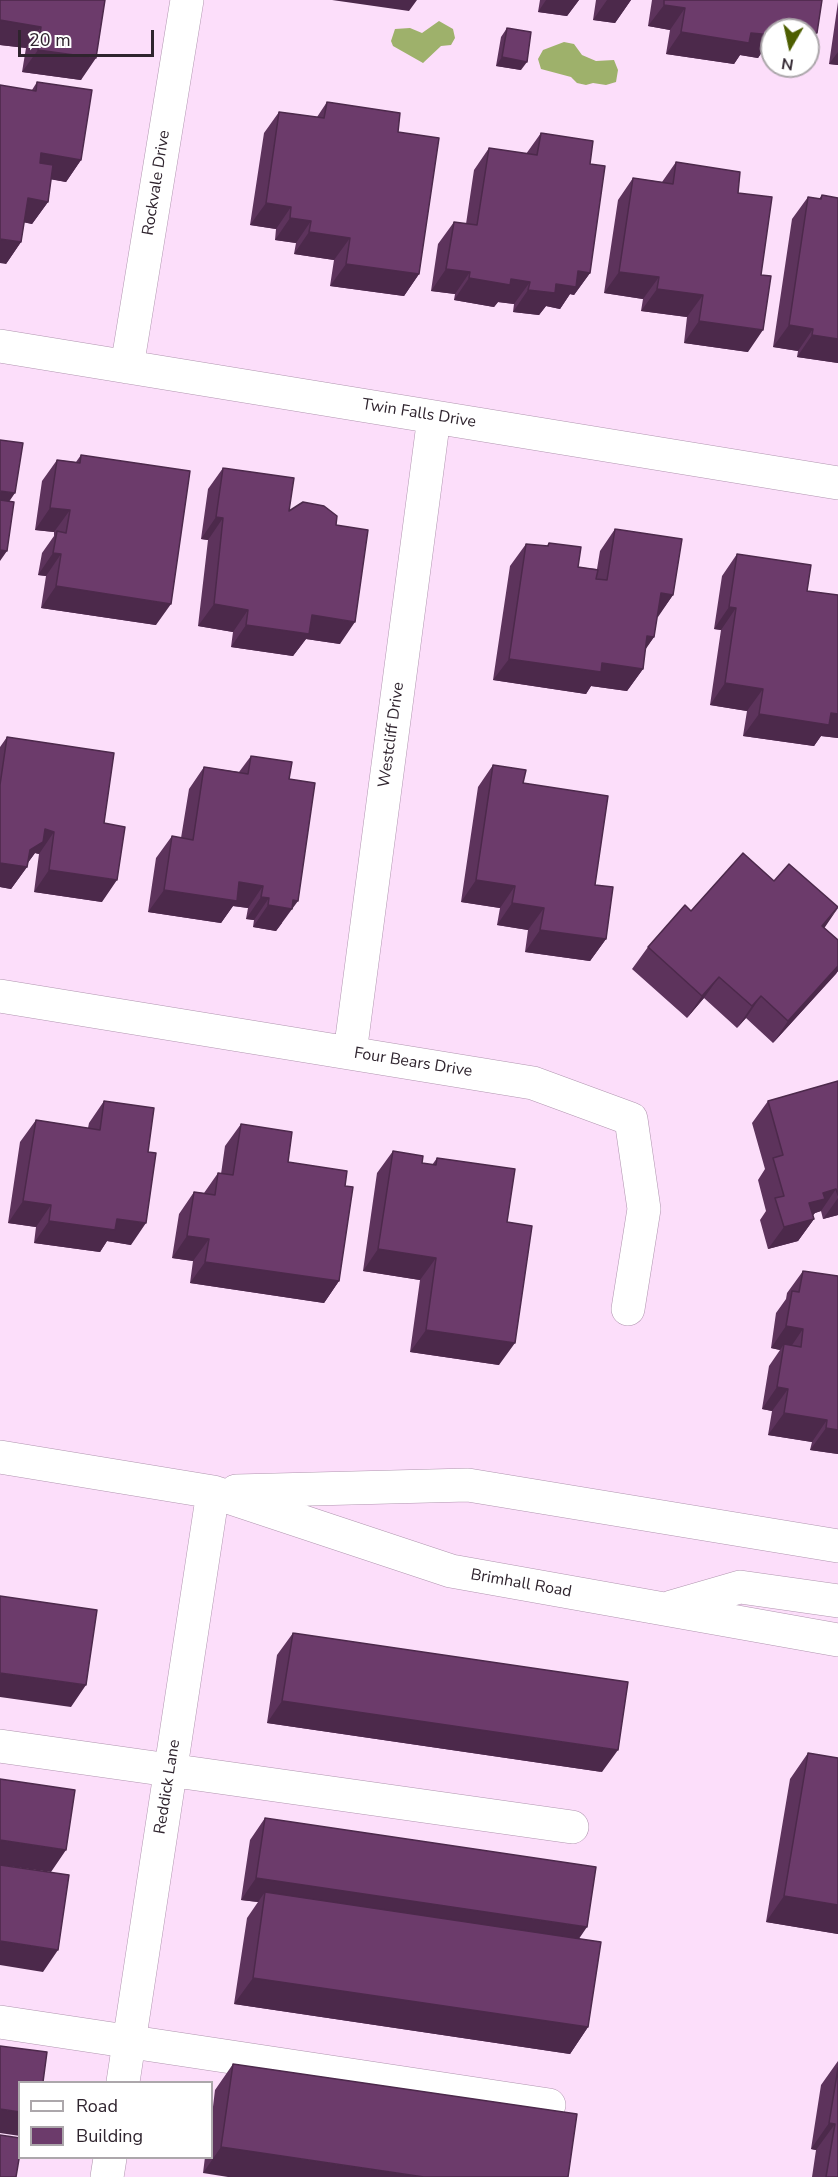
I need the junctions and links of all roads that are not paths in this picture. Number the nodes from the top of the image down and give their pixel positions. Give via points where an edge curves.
1 (187, 0) edge
2 (0, 346) edge
3 (127, 367) junction
4 (434, 417) junction
5 (838, 483) edge
6 (0, 996) edge
7 (350, 1053) junction
8 (628, 1309) dead end
9 (0, 1457) edge
10 (213, 1492) junction
11 (838, 1546) edge
12 (838, 1601) edge
13 (663, 1609) junction
14 (838, 1640) edge
15 (0, 1746) edge
16 (171, 1769) junction
17 (572, 1827) dead end
18 (0, 2022) edge
19 (130, 2041) junction
20 (123, 2081) edge
21 (549, 2105) dead end
22 (110, 2159) edge
23 (107, 2177) edge

1 - 3 street, Rockvale Drive
2 - 3 street, Twin Falls Drive
3 - 4 street, Twin Falls Drive
4 - 5 street, Twin Falls Drive
4 - 7 street, Westcliff Drive
6 - 7 street, Four Bears Drive
7 - 8 street, Four Bears Drive via 533,1083 631,1119 644,1209
9 - 10 street, Brimhall Road
10 - 11 street, Brimhall Road via 468,1485
10 - 13 street, Brimhall Road via 451,1571
10 - 16 street, Reddick Lane
12 - 13 street via 741,1587
13 - 14 street, Brimhall Road
15 - 16 street
16 - 17 street
16 - 19 street, Reddick Lane
18 - 19 street
19 - 20 street, Reddick Lane
19 - 21 street
22 - 23 street

